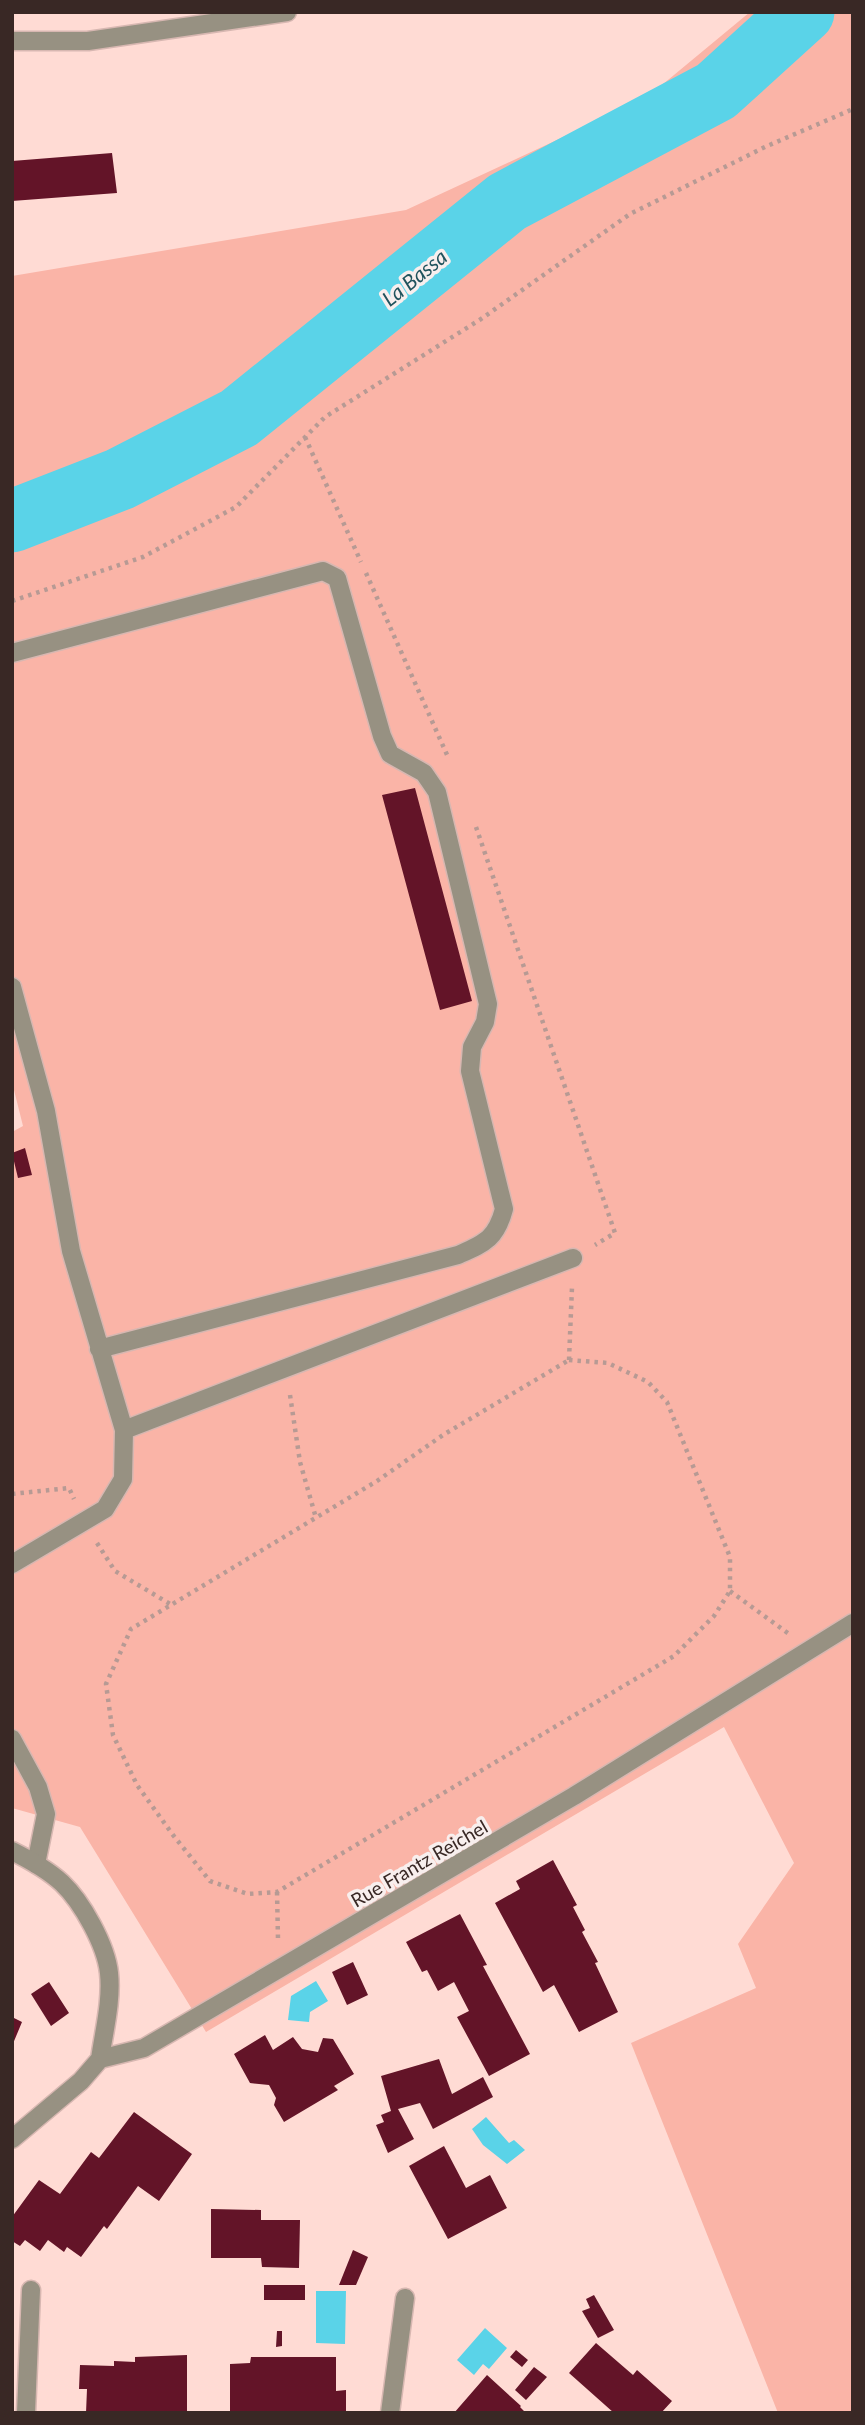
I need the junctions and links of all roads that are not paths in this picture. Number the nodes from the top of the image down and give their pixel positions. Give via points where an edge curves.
1 (287, 12) edge
2 (12, 41) edge
3 (12, 653) edge
4 (12, 987) edge
5 (573, 1258) road end
6 (99, 1349) junction
7 (124, 1430) junction
8 (12, 1564) edge
9 (853, 1623) edge
10 (12, 1740) edge
11 (12, 1852) edge
12 (36, 1864) junction
13 (100, 2059) junction
14 (12, 2139) edge
15 (31, 2290) dead end
16 (405, 2298) dead end
17 (26, 2413) edge
18 (390, 2413) edge

1 - 2 street via 88,41
3 - 6 street via 323,571 337,578 390,754 424,773 436,792 488,1004 472,1047 470,1071 504,1209 499,1228 484,1244 458,1255
4 - 6 street via 46,1111 71,1251
5 - 7 street
6 - 7 street
7 - 8 street via 124,1479 105,1509
9 - 13 street, Rue Frantz Reichel via 575,1796 144,2048
10 - 12 street via 38,1787 46,1814
11 - 12 street
12 - 13 street via 64,1884 98,1934 109,1973
13 - 14 street
15 - 17 street
16 - 18 street

